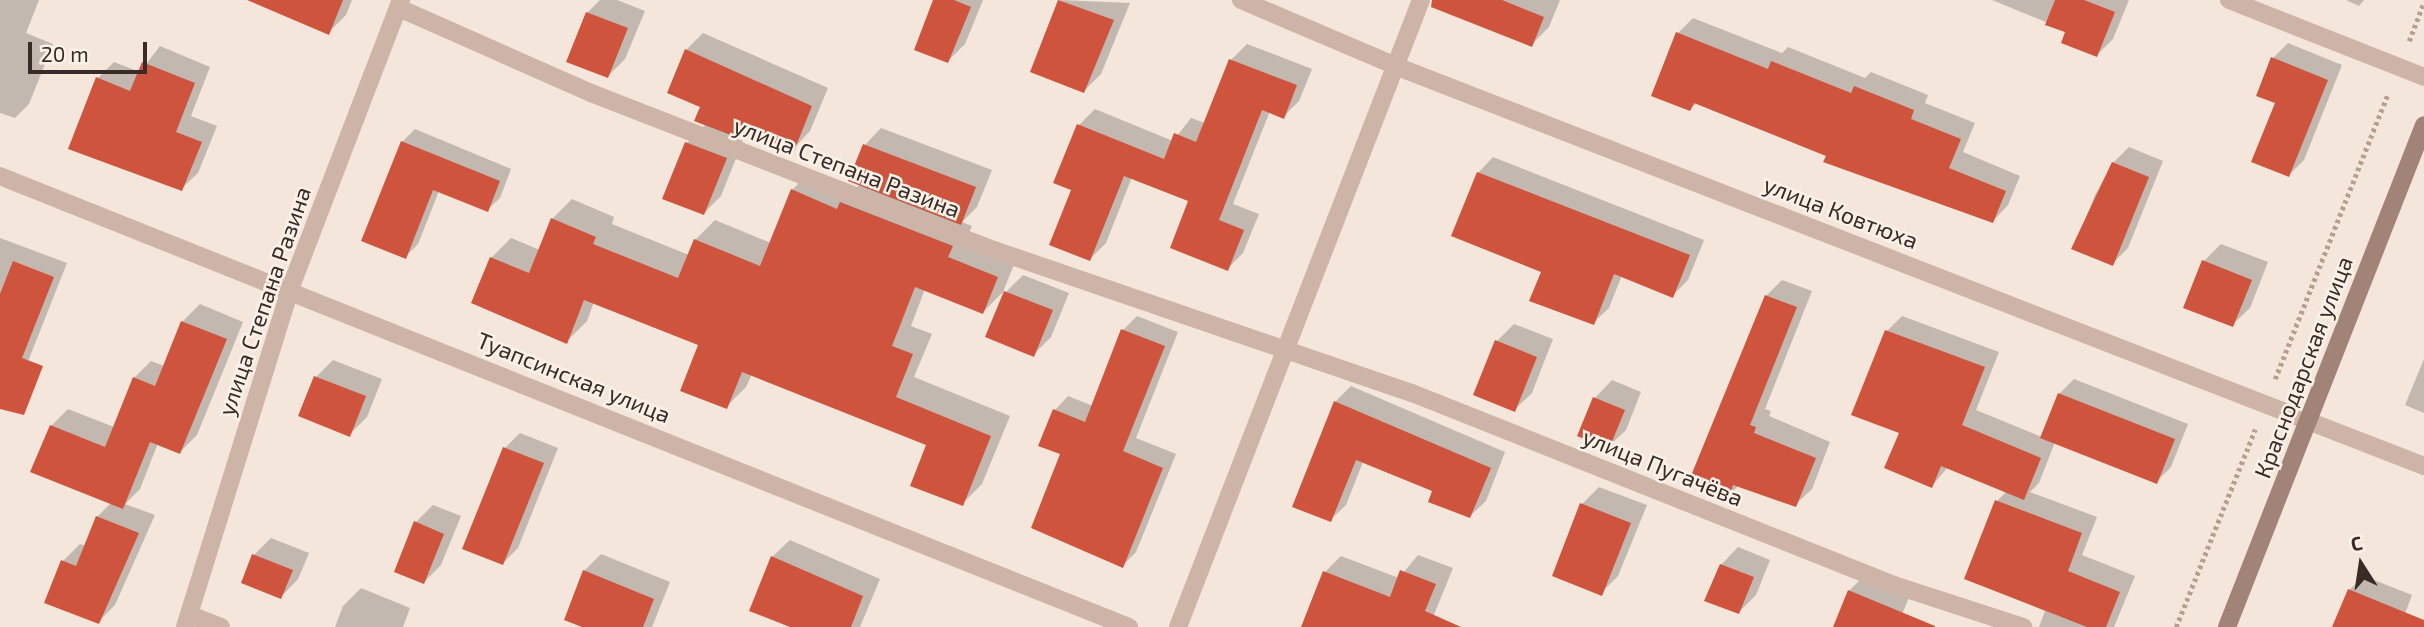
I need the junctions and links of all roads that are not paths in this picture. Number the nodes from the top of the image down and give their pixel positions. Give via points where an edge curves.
1 (1241, 0) edge
2 (1421, 0) edge
3 (2229, 0) edge
4 (400, 4) edge
5 (1398, 66) junction
6 (2424, 77) edge
7 (2424, 125) edge
8 (0, 176) edge
9 (290, 289) junction
10 (1286, 352) junction
11 (2309, 420) junction
12 (2424, 466) edge
13 (188, 621) edge
14 (221, 627) edge
15 (1129, 627) edge
16 (1178, 627) edge
17 (2023, 627) edge
18 (2227, 627) edge

1 - 5 street, улица Ковтюха
2 - 5 street
3 - 6 street
4 - 9 street, улица Степана Разина
4 - 10 street, улица Степана Разина via 591,93 994,250
5 - 10 street
5 - 11 street, улица Ковтюха
7 - 11 main road, Краснодарская улица
8 - 9 street, Туапсинская улица
9 - 13 street, улица Степана Разина
9 - 15 street, Туапсинская улица
10 - 16 street
10 - 17 street, улица Пугачёва via 1412,393 1894,584
11 - 12 street, улица Ковтюха
11 - 18 main road, Краснодарская улица
13 - 14 street, улица Степана Разина

